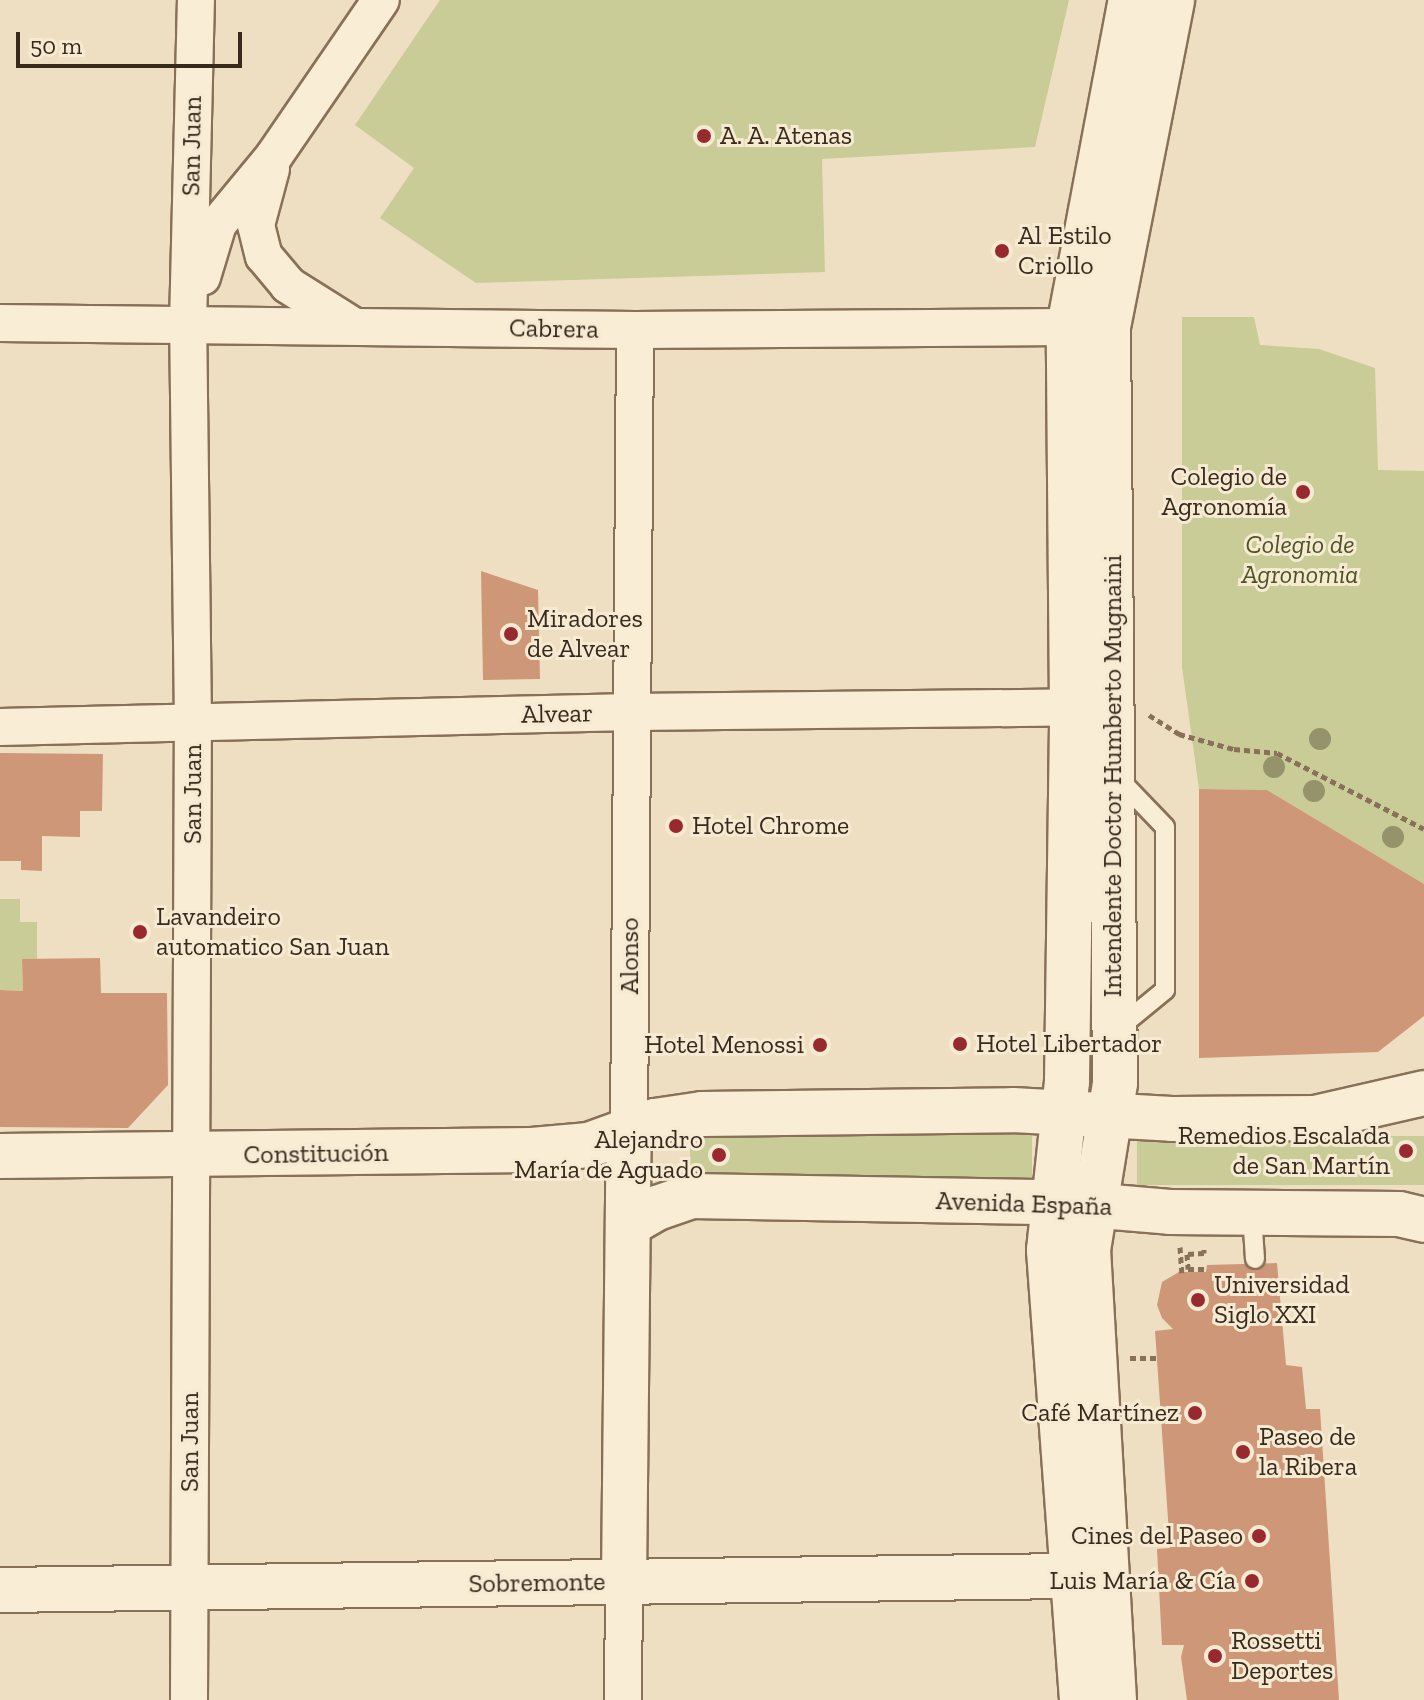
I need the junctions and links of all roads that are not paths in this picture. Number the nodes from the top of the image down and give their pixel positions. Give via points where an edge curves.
1 (196, 0) edge
2 (381, 0) edge
3 (1131, 0) edge
4 (1172, 0) edge
5 (274, 156) junction
6 (0, 323) edge
7 (188, 325) junction
8 (355, 327) junction
9 (1089, 327) junction
10 (635, 330) junction
11 (1093, 707) junction
12 (632, 712) junction
13 (193, 723) junction
14 (0, 727) edge
15 (1424, 1093) edge
16 (1066, 1113) junction
17 (1112, 1116) junction
18 (629, 1132) junction
19 (0, 1156) edge
20 (191, 1156) junction
21 (1052, 1202) junction
22 (1097, 1207) junction
23 (1252, 1211) junction
24 (1424, 1220) edge
25 (629, 1224) junction
26 (1255, 1259) dead end
27 (1073, 1576) junction
28 (624, 1581) junction
29 (190, 1588) junction
30 (0, 1590) edge
31 (189, 1700) edge
32 (623, 1700) edge
33 (1082, 1700) edge
34 (1114, 1700) edge

1 - 7 street, San Juan
2 - 5 street
3 - 9 main road, Intendente Doctor Humberto Mugnaini
4 - 9 main road, Intendente Doctor Humberto Mugnaini
5 - 7 street via 218,224
5 - 8 street via 256,225 264,256 288,285
6 - 7 street, Cabrera
7 - 8 street, Cabrera
7 - 13 street, San Juan
8 - 10 street, Cabrera
9 - 10 street, Cabrera
9 - 11 main road, Intendente Doctor Humberto Mugnaini
10 - 12 street, Alonso
11 - 12 street, Alvear
11 - 16 main road, Intendente Doctor Humberto Mugnaini
11 - 17 main road, Intendente Doctor Humberto Mugnaini via 1114,774
12 - 13 street, Alvear
12 - 18 street, Alonso
13 - 14 street, Alvear
13 - 20 street, San Juan
15 - 17 main road via 1315,1118
16 - 17 main road
16 - 18 main road via 702,1114 655,1121
16 - 21 main road, Intendente Doctor Humberto Mugnaini
17 - 22 main road, Intendente Doctor Humberto Mugnaini
18 - 20 main road, Constitución via 589,1145 532,1150
18 - 25 main road, Alonso
19 - 20 main road, Constitución
20 - 29 street, San Juan
21 - 22 main road, Avenida España
21 - 25 main road, Avenida España via 691,1196
21 - 27 main road, Intendente Doctor Humberto Mugnaini via 1049,1250
22 - 23 main road, Avenida España
22 - 34 main road, Intendente Doctor Humberto Mugnaini via 1088,1250
23 - 24 main road, Avenida España via 1399,1214
23 - 26 lane
25 - 28 main road, Alonso
27 - 28 main road, Sobremonte
27 - 33 main road, Intendente Doctor Humberto Mugnaini
28 - 29 main road, Sobremonte
28 - 32 street
29 - 30 main road, Sobremonte
29 - 31 street, San Juan

